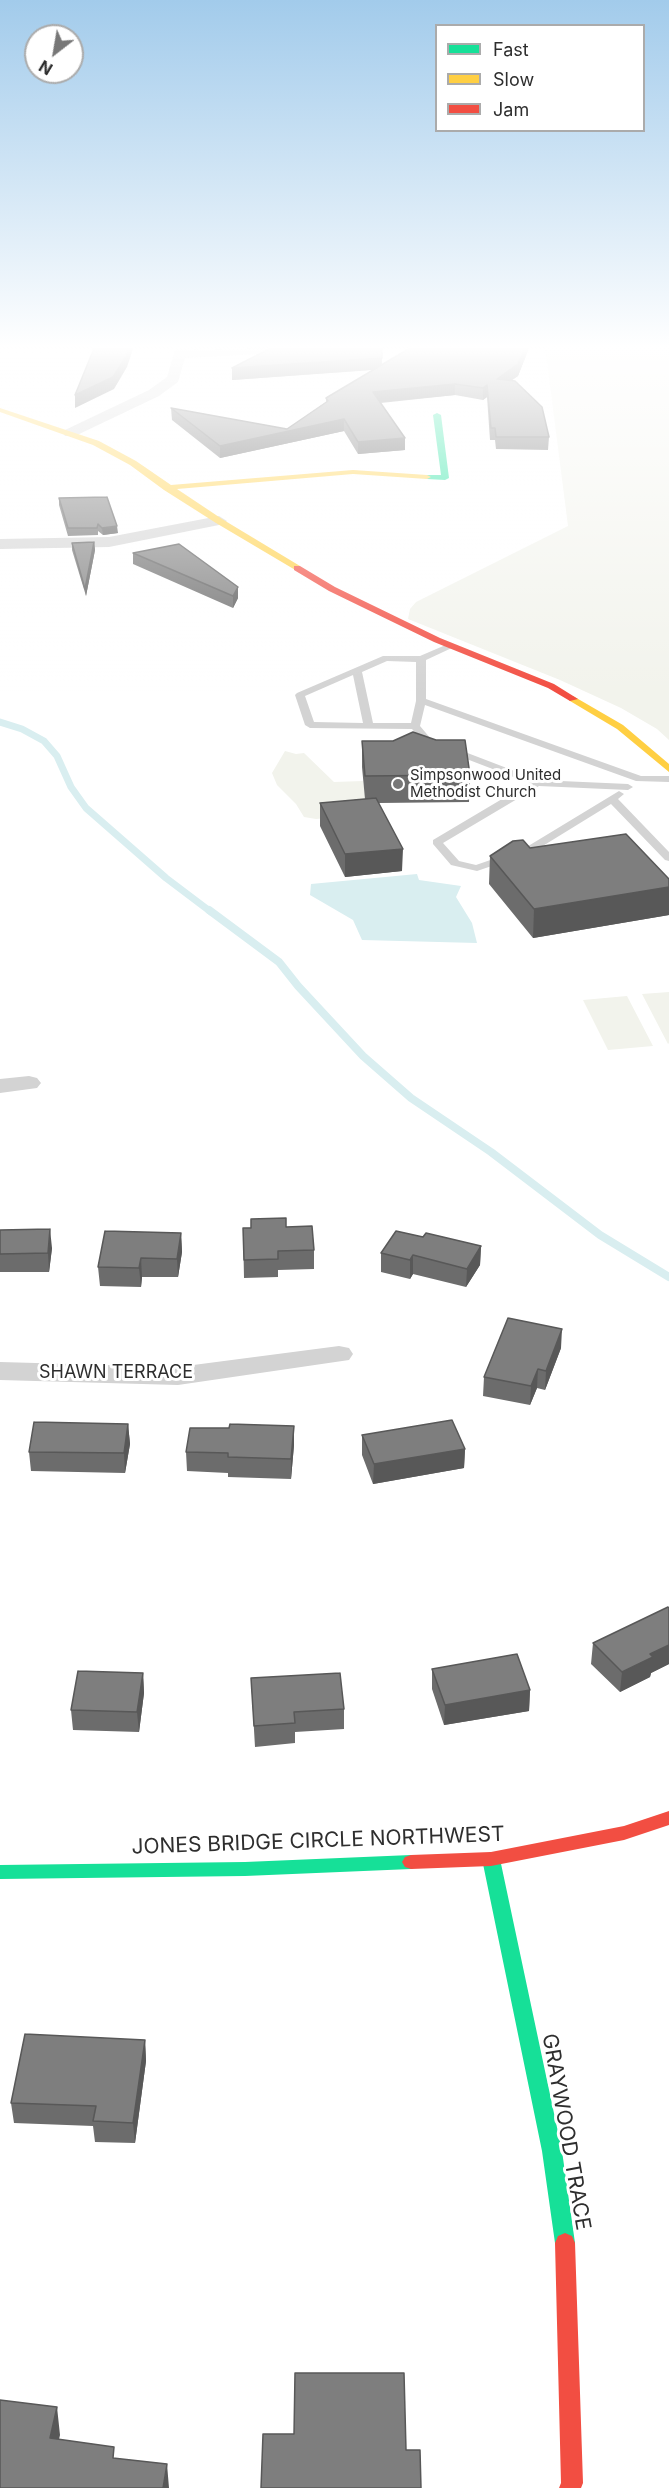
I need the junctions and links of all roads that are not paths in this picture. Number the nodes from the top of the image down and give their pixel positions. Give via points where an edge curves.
1 (130, 462) edge
2 (443, 462) edge
3 (167, 488) junction
4 (219, 521) junction
5 (0, 544) edge
6 (451, 646) junction
7 (421, 659) junction
8 (357, 671) junction
9 (421, 701) junction
10 (369, 726) junction
11 (415, 726) junction
12 (669, 769) edge
13 (640, 778) junction
14 (669, 778) edge
15 (537, 783) junction
16 (628, 787) junction
17 (612, 799) junction
18 (669, 858) edge
19 (29, 1083) dead end
20 (0, 1086) edge
21 (339, 1354) dead end
22 (0, 1371) edge
23 (669, 1818) edge
24 (491, 1859) junction
25 (0, 1872) edge
26 (570, 2488) edge

1 - 3 street
2 - 3 street via 445,478 353,472
3 - 4 street
4 - 5 street via 109,542
4 - 6 street via 332,589
6 - 7 lane
6 - 12 street via 551,686 620,727
7 - 8 lane via 386,658
7 - 9 lane
8 - 10 lane
8 - 10 lane via 300,695 310,725
9 - 11 lane
9 - 13 lane
10 - 11 lane
11 - 15 lane via 428,741
13 - 14 lane
13 - 16 lane
15 - 16 lane
15 - 17 lane via 437,842 455,863 477,868 529,850
16 - 17 lane
17 - 18 lane
19 - 20 street
21 - 22 street, SHAWN TERRACE via 178,1376
23 - 24 street, JONES BRIDGE CIRCLE NORTHWEST via 624,1833
24 - 25 street, JONES BRIDGE CIRCLE NORTHWEST via 245,1869
24 - 26 street, GRAYWOOD TRACE via 552,2151 565,2237

